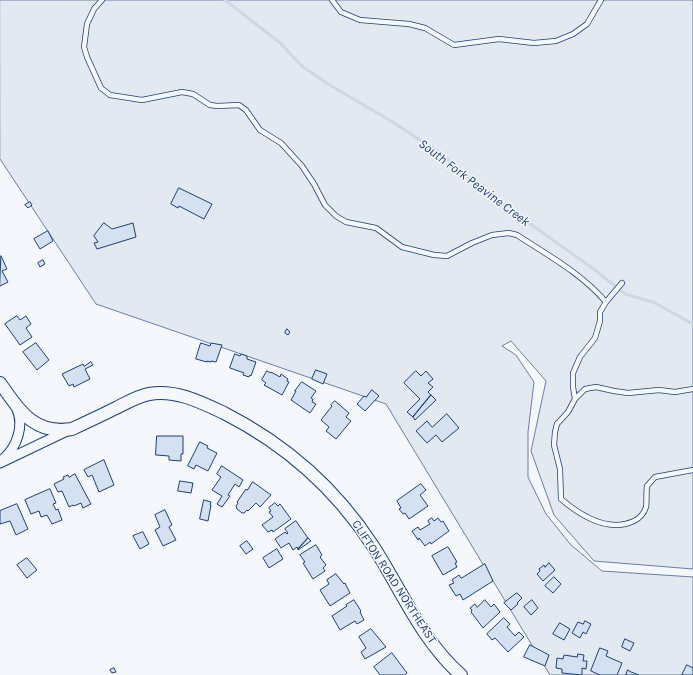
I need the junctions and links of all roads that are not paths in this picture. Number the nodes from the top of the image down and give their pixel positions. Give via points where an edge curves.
1 (102, 0) edge
2 (332, 0) edge
3 (601, 0) edge
4 (622, 283) dead end
5 (606, 302) junction
6 (0, 383) edge
7 (693, 389) edge
8 (575, 399) junction
9 (14, 402) junction
10 (72, 429) junction
11 (0, 462) edge
12 (693, 470) edge
13 (461, 675) edge

1 - 5 lane via 94,9 87,24 84,47 101,88 110,95 142,100 182,92 193,94 217,106 238,105 246,110 260,130 281,143 302,166 325,205 346,222 376,228 402,248 447,256 492,235 517,235 578,275
2 - 3 lane via 341,12 360,20 409,24 425,28 454,45 499,39 534,43 556,41 573,34 587,24
4 - 5 lane
5 - 8 lane via 600,312 595,338 580,357 573,373
6 - 9 street, CLIFTON ROAD NORTHEAST
7 - 8 lane via 628,393 596,387 585,389
8 - 12 lane via 557,424 554,445 560,469 561,499 573,510 602,524 628,523 640,518 646,508 646,486 656,477
9 - 10 street, CLIFTON ROAD NORTHEAST via 37,425 62,430
9 - 11 street via 20,418 18,436 16,444
10 - 11 street
10 - 13 street, CLIFTON ROAD NORTHEAST via 148,394 167,393 204,404 265,437 294,457 345,509 373,546 428,636

